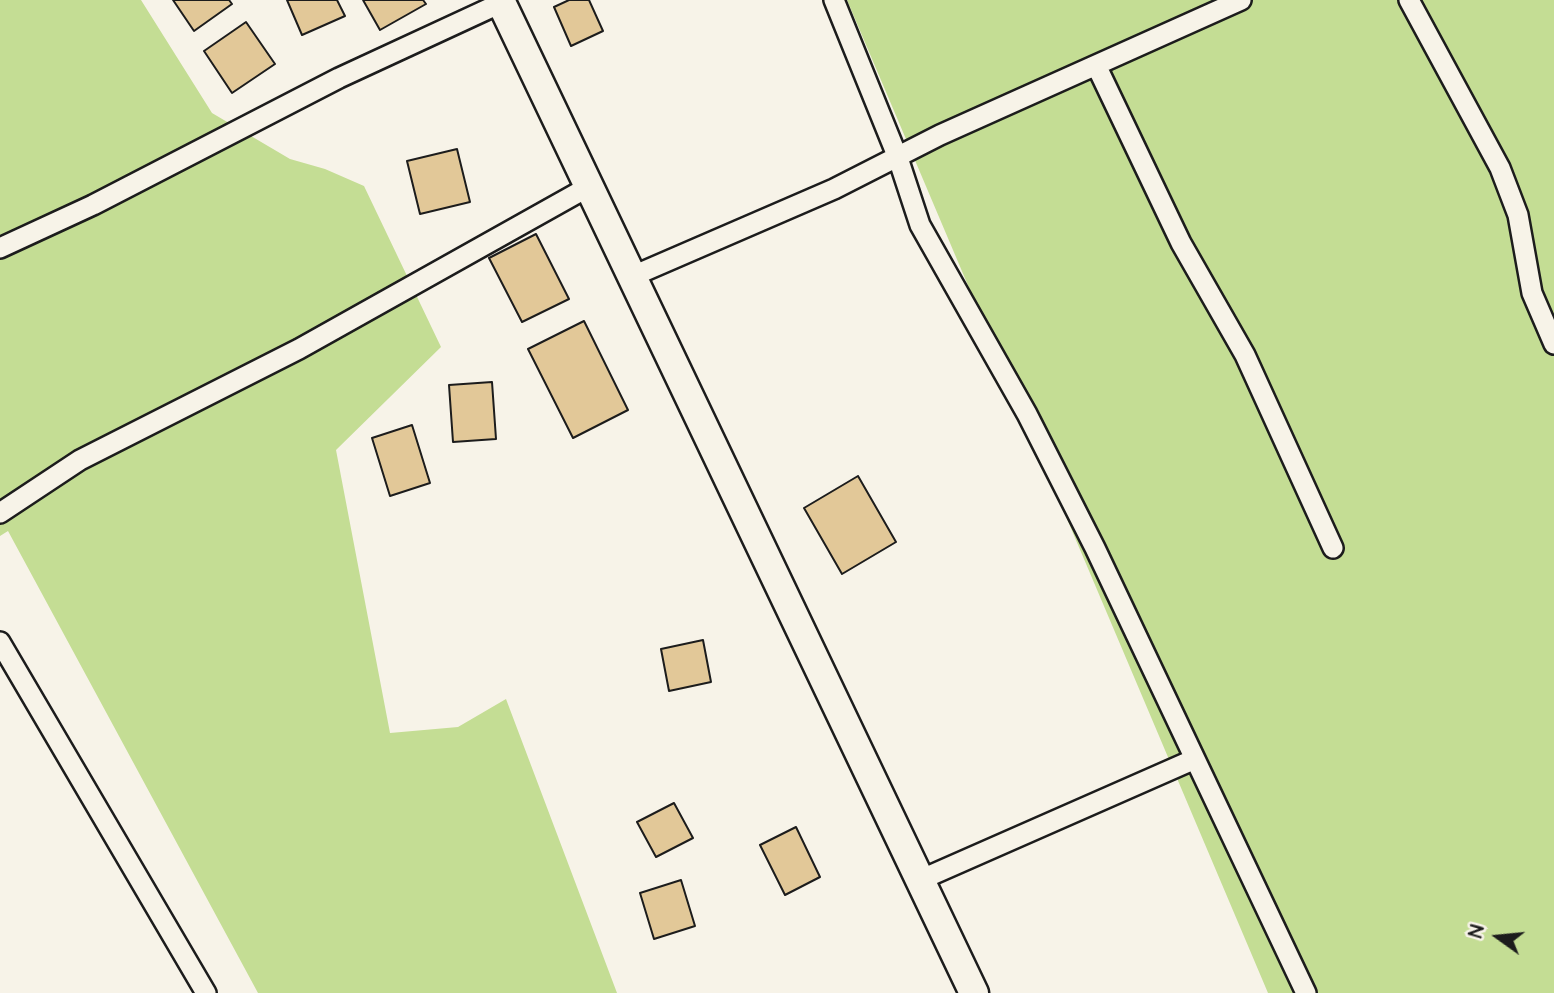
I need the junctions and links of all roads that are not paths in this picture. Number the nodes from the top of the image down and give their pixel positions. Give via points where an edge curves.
1 (834, 0) edge
2 (1241, 0) edge
3 (1409, 0) edge
4 (501, 1) edge
5 (1097, 66) junction
6 (898, 158) junction
7 (590, 186) junction
8 (0, 248) edge
9 (634, 276) junction
10 (1554, 344) edge
11 (0, 513) edge
12 (1333, 548) dead end
13 (0, 642) edge
14 (1195, 760) junction
15 (920, 880) junction
16 (206, 993) edge
17 (974, 993) edge
18 (1306, 993) edge

1 - 6 street
2 - 5 street
3 - 10 street via 1500,167 1518,215 1532,293
4 - 7 main road
4 - 8 street
5 - 6 street
5 - 12 street via 1181,243 1245,355
6 - 9 street
6 - 14 street via 920,225 1027,414
7 - 9 main road
7 - 11 street via 299,349 80,460
9 - 15 main road
13 - 16 street
14 - 15 street
14 - 18 street
15 - 17 main road

